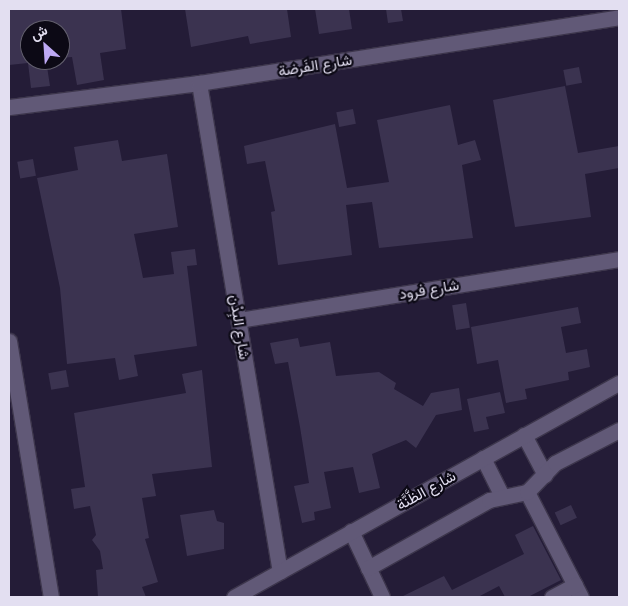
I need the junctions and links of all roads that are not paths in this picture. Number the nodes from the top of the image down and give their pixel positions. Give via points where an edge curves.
1 (619, 17) edge
2 (199, 83) junction
3 (9, 107) edge
4 (619, 259) edge
5 (238, 320) junction
6 (9, 340) edge
7 (619, 382) edge
8 (619, 430) edge
9 (524, 436) junction
10 (483, 458) junction
11 (545, 475) junction
12 (527, 492) junction
13 (502, 496) junction
14 (351, 532) junction
15 (368, 568) junction
16 (280, 571) junction
17 (578, 591) edge
18 (51, 597) edge
19 (234, 597) edge
20 (382, 597) edge
21 (552, 597) edge

1 - 2 street, شارع الفَرضة
2 - 3 street, شارع الفَرضة
2 - 5 street, شارع البِدْن
4 - 5 street, شارع فرود
5 - 16 street, شارع البِدْن
6 - 18 street
7 - 9 street, شارع الظَّنَّة
8 - 11 street via 559,460
9 - 10 street, شارع الظَّنَّة
9 - 11 street
10 - 13 street
10 - 14 street, شارع الظَّنَّة
11 - 12 street
12 - 13 street
12 - 17 street
13 - 15 street via 489,500
14 - 15 street
14 - 16 street, شارع الظَّنَّة
15 - 20 street
16 - 19 street, شارع الظَّنَّة
17 - 21 street

